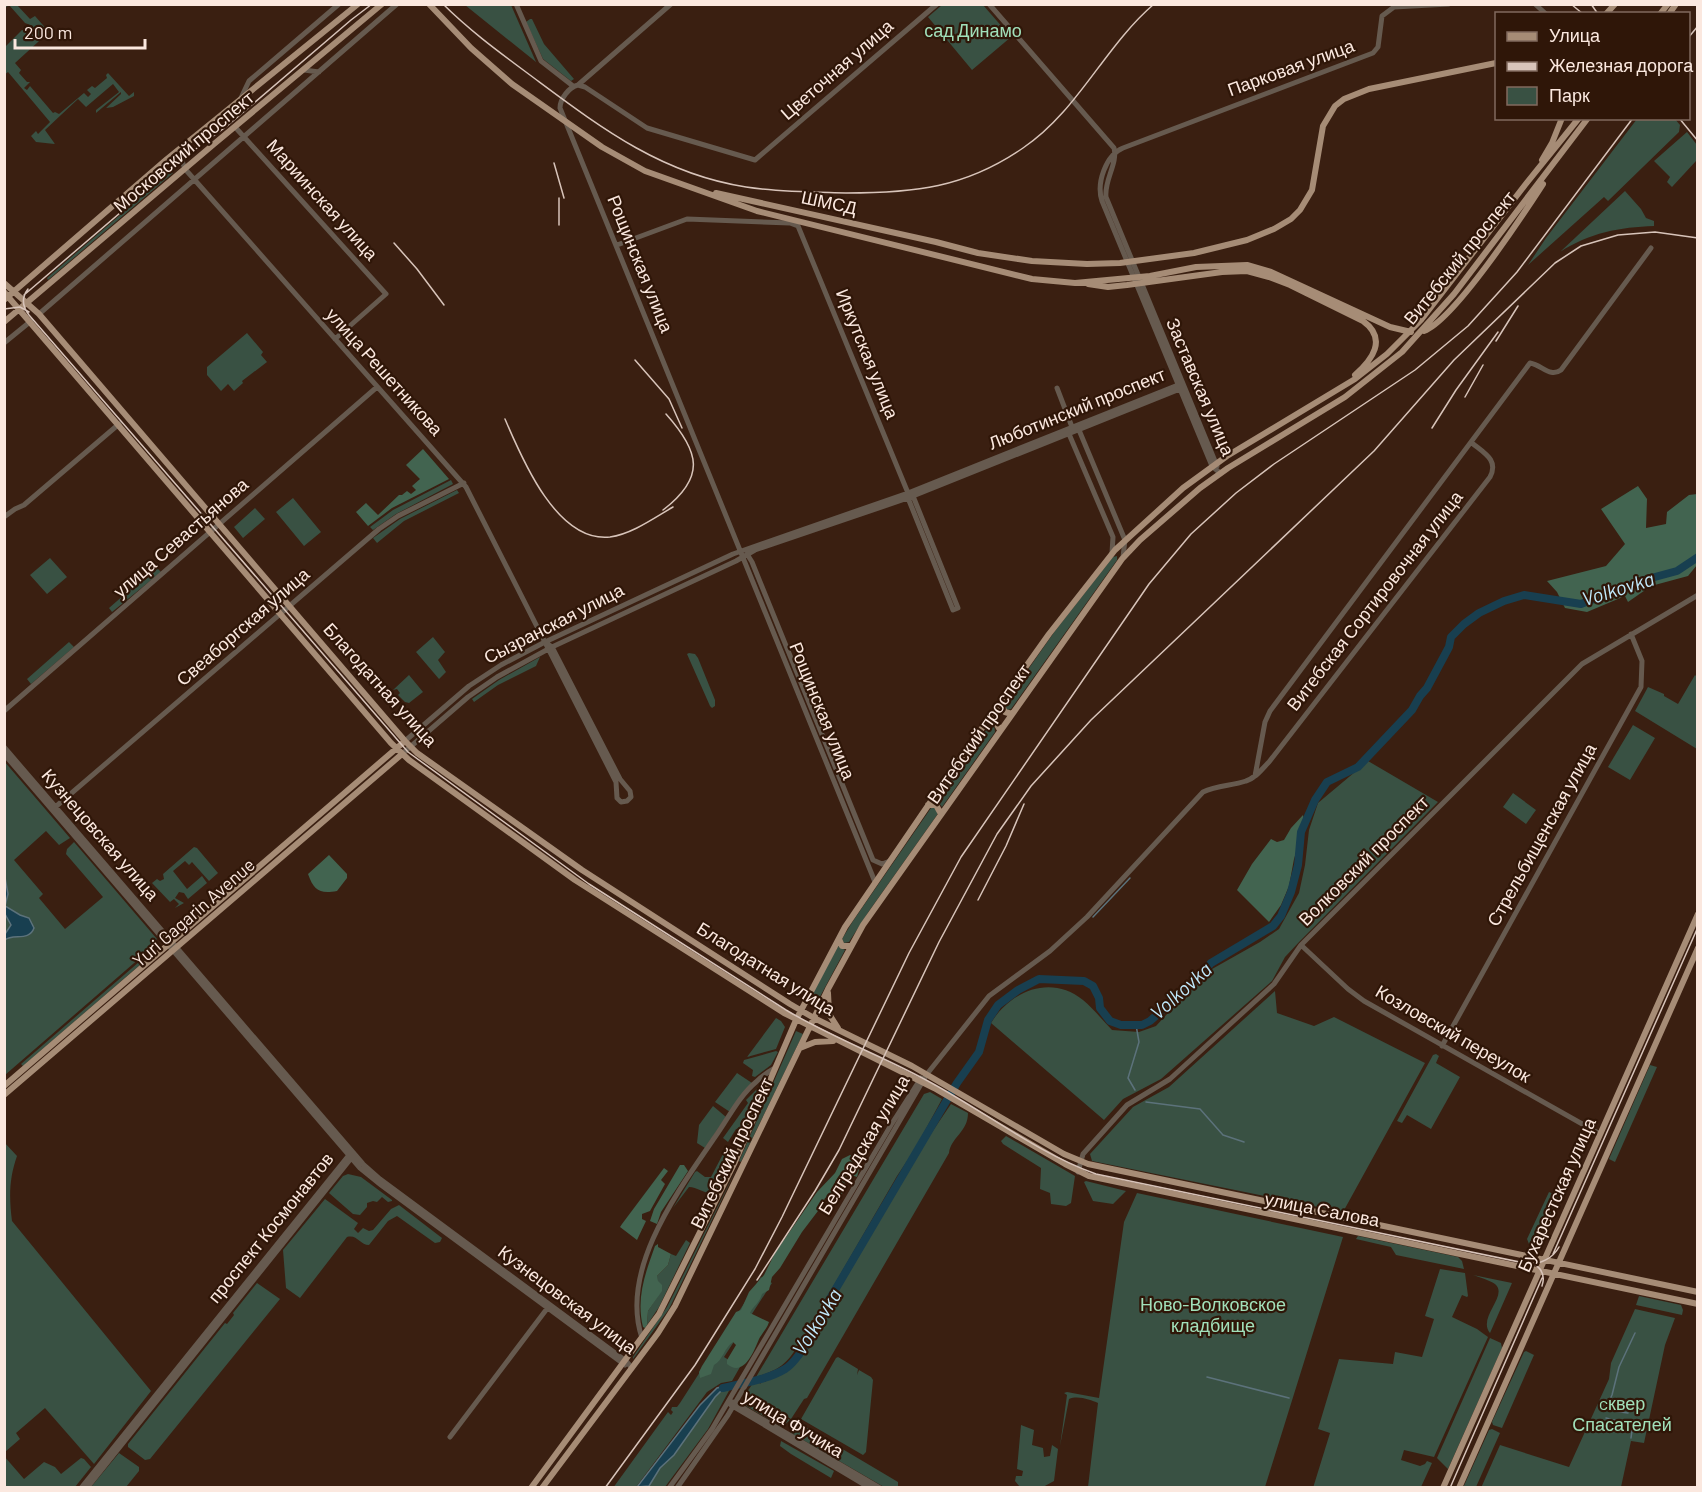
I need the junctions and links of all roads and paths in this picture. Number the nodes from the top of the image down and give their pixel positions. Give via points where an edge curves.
1 (339, 4) edge
2 (358, 4) edge
3 (382, 4) edge
4 (397, 4) edge
5 (430, 4) edge
6 (516, 4) edge
7 (671, 4) edge
8 (937, 4) edge
9 (989, 4) edge
10 (1449, 4) edge
11 (1495, 63) edge
12 (304, 70) junction
13 (319, 72) junction
14 (575, 85) junction
15 (238, 102) junction
16 (1561, 120) edge
17 (1577, 120) edge
18 (1587, 120) edge
19 (236, 127) junction
20 (244, 137) junction
21 (188, 142) junction
22 (1116, 151) junction
23 (1562, 153) junction
24 (185, 169) junction
25 (194, 180) junction
26 (1525, 185) junction
27 (617, 245) junction
28 (1651, 248) dead end
29 (4, 283) edge
30 (1075, 283) junction
31 (8, 295) edge
32 (28, 303) junction
33 (20, 310) junction
34 (39, 314) junction
35 (31, 321) junction
36 (4, 322) edge
37 (335, 339) junction
38 (4, 343) edge
39 (1180, 386) junction
40 (378, 387) junction
41 (1057, 388) dead end
42 (1341, 388) junction
43 (119, 424) junction
44 (1076, 428) junction
45 (1069, 434) junction
46 (1472, 443) junction
47 (160, 455) junction
48 (152, 462) junction
49 (1214, 465) junction
50 (1220, 473) junction
51 (464, 483) junction
52 (909, 496) junction
53 (4, 517) edge
54 (219, 524) junction
55 (211, 532) junction
56 (1133, 532) junction
57 (1125, 540) junction
58 (1140, 540) junction
59 (740, 551) junction
60 (1112, 554) junction
61 (746, 556) junction
62 (1122, 559) junction
63 (1698, 595) edge
64 (290, 606) junction
65 (281, 614) junction
66 (1631, 634) junction
67 (545, 642) junction
68 (550, 648) junction
69 (508, 661) junction
70 (513, 668) junction
71 (1000, 704) junction
72 (4, 711) edge
73 (1012, 714) junction
74 (987, 722) junction
75 (1000, 730) junction
76 (405, 741) junction
77 (4, 747) edge
78 (411, 747) junction
79 (396, 748) junction
80 (4, 754) edge
81 (402, 754) junction
82 (1255, 776) junction
83 (928, 805) junction
84 (54, 808) junction
85 (941, 814) junction
86 (890, 861) junction
87 (875, 882) junction
88 (1698, 914) edge
89 (839, 939) junction
90 (1301, 945) junction
91 (172, 946) junction
92 (851, 946) junction
93 (1698, 948) edge
94 (828, 989) junction
95 (801, 1011) junction
96 (814, 1018) junction
97 (796, 1020) junction
98 (810, 1027) junction
99 (840, 1031) junction
100 (837, 1041) junction
101 (1442, 1046) junction
102 (800, 1048) junction
103 (776, 1067) junction
104 (927, 1074) junction
105 (921, 1081) junction
106 (4, 1086) edge
107 (4, 1095) edge
108 (1617, 1096) junction
109 (1629, 1102) junction
110 (1600, 1134) junction
111 (351, 1156) junction
112 (1080, 1161) junction
113 (734, 1164) junction
114 (742, 1167) junction
115 (1078, 1172) junction
116 (1545, 1259) junction
117 (1559, 1262) junction
118 (1540, 1270) junction
119 (1554, 1274) junction
120 (1620, 1275) junction
121 (1656, 1283) junction
122 (1616, 1287) junction
123 (1698, 1292) edge
124 (1653, 1295) junction
125 (1698, 1304) edge
126 (548, 1306) junction
127 (642, 1338) junction
128 (624, 1362) junction
129 (632, 1368) junction
130 (732, 1403) junction
131 (450, 1437) dead end
132 (81, 1488) edge
133 (87, 1488) edge
134 (531, 1488) edge
135 (542, 1488) edge
136 (669, 1488) edge
137 (677, 1488) edge
138 (870, 1488) edge
139 (880, 1488) edge
140 (1443, 1488) edge
141 (1459, 1488) edge

1 - 15 street, Московский проспект via 249,81
2 - 15 main road, Московский проспект
3 - 12 main road, Московский проспект
4 - 13 street
5 - 11 main road, ШМСД via 492,65 588,136 645,168 721,194 978,253 1059,263 1120,263 1194,253 1274,229 1291,219 1309,197 1323,126 1335,106 1356,92
5 - 30 main road, ШМСД via 464,42 512,84 602,147 645,171 756,211 1032,279
6 - 14 street via 541,61
7 - 14 street
8 - 14 street, Цветочная улица via 753,160 647,128 585,87
9 - 22 street
10 - 22 street, Парковая улица via 1390,8 1382,16 1378,47 1373,53
12 - 13 street
12 - 19 main road, Московский проспект
13 - 20 street
14 - 27 street, Рощинская улица via 560,102 561,111
15 - 21 main road, Московский проспект
16 - 26 main road via 1552,143
17 - 26 main road, Витебский проспект
18 - 23 main road, Витебский проспект
19 - 20 street, Мариинская улица
19 - 24 main road, Московский проспект
20 - 25 street
20 - 37 street, Мариинская улица via 386,294
21 - 24 street via 181,155
21 - 31 main road, Московский проспект
22 - 39 street, Заставская улица via 1103,175 1101,196
23 - 30 main road, ШМСД via 1507,238 1465,292 1438,323 1421,331 1390,327 1257,267 1196,267
23 - 50 main road, Витебский проспект via 1454,294 1402,352 1345,397
24 - 25 street, улица Решетникова
24 - 32 main road, Московский проспект
25 - 34 street
25 - 37 street, улица Решетникова
26 - 42 main road, Витебский проспект via 1421,320 1387,354
27 - 52 street, Иркутская улица via 687,219 798,226
27 - 59 street, Рощинская улица
28 - 46 street, Витебская Сортировочная улица via 1561,370 1554,374 1530,363
29 - 31 main road, Благодатная улица
30 - 42 main road via 1108,287 1235,271 1269,277 1367,324 1373,331 1373,354
31 - 32 main road, Благодатная улица
31 - 33 main road, Благодатная улица
32 - 33 main road, Московский проспект
32 - 34 main road, Благодатная улица
33 - 35 main road, Благодатная улица
33 - 36 main road, Московский проспект
34 - 47 main road, Благодатная улица
35 - 38 street
35 - 43 main road, Благодатная улица
37 - 40 street, улица Решетникова
39 - 44 street, Люботинский проспект
39 - 49 street, Заставская улица
40 - 51 street, улица Решетникова
40 - 54 street, улица Севастьянова
41 - 44 street
42 - 49 main road, Витебский проспект
43 - 48 main road, Благодатная улица
43 - 53 street via 24,505
44 - 45 street
44 - 52 street, Люботинский проспект
44 - 57 street
45 - 52 street, Люботинский проспект
45 - 60 street via 1113,537
46 - 82 street, Витебская Сортировочная улица via 1270,711
46 - 82 street, Витебская Сортировочная улица via 1493,461 1490,477
47 - 48 main road
47 - 54 main road, Благодатная улица
48 - 55 main road, Благодатная улица
49 - 50 street, Заставская улица
49 - 56 main road, Витебский проспект
50 - 58 main road, Витебский проспект
51 - 64 street, Свеаборгская улица via 386,524
51 - 67 street, улица Решетникова
52 - 52 street, Иркутская улица via 953,610 958,608
52 - 59 street, Люботинский проспект
52 - 61 street, Люботинский проспект
54 - 55 street, улица Севастьянова
54 - 64 main road, Благодатная улица
55 - 65 main road, Благодатная улица
55 - 72 street, улица Севастьянова
56 - 57 main road, Витебский проспект
56 - 58 main road via 1134,538
57 - 60 main road, Витебский проспект
57 - 62 street
58 - 62 main road, Витебский проспект
59 - 61 street, Рощинская улица
59 - 67 street, Сызранская улица
60 - 71 main road, Витебский проспект
61 - 68 street, Сызранская улица
61 - 86 street, Рощинская улица via 873,860 882,864
61 - 87 street, Рощинская улица
62 - 73 main road, Витебский проспект
63 - 66 street, Волковский проспект
64 - 65 street, Свеаборгская улица
64 - 76 main road, Благодатная улица
65 - 79 main road, Благодатная улица
65 - 84 street, Свеаборгская улица
66 - 90 street, Волковский проспект via 1580,666
66 - 101 street, Стрельбищенская улица via 1642,661 1641,687
67 - 68 street, улица Решетникова
67 - 69 street, Сызранская улица
68 - 68 street, улица Решетникова via 616,782 617,798 627,801 630,791
68 - 70 street, Сызранская улица
69 - 70 street
69 - 76 street, Сызранская улица via 469,686
70 - 78 street, Сызранская улица via 474,692
71 - 73 main road
71 - 74 main road, Витебский проспект
73 - 75 main road, Витебский проспект
74 - 75 main road via 996,723
74 - 83 main road, Витебский проспект
75 - 85 main road, Витебский проспект
76 - 78 main road, Благодатная улица
76 - 79 main road, Сызранская улица
77 - 84 street, Кузнецовская улица
78 - 81 street, Сызранская улица
78 - 95 main road, Благодатная улица via 582,870
79 - 81 main road, Благодатная улица
79 - 91 main road, Yuri Gagarin Avenue
80 - 84 street, Кузнецовская улица
81 - 91 main road, Yuri Gagarin Avenue
81 - 97 main road, Благодатная улица via 575,880
82 - 104 street via 1203,792 1088,917 989,996
83 - 85 main road via 936,805
83 - 86 main road, Витебский проспект
84 - 91 street, Кузнецовская улица
85 - 92 main road, Витебский проспект
86 - 87 main road, Витебский проспект
87 - 89 main road, Витебский проспект
88 - 108 main road, Бухарестская улица
89 - 92 main road via 845,948
89 - 95 main road, Витебский проспект
90 - 101 street, Козловский переулок via 1358,997
90 - 112 street, Волковский проспект via 1276,982 1170,1079 1132,1100
91 - 106 main road, Yuri Gagarin Avenue
91 - 107 main road, Yuri Gagarin Avenue
91 - 111 street, Кузнецовская улица
92 - 94 main road, Витебский проспект
93 - 109 main road, Бухарестская улица
94 - 96 main road, Витебский проспект
94 - 99 main road via 829,1014
95 - 96 main road, Благодатная улица
95 - 97 main road, Витебский проспект
96 - 98 main road, Витебский проспект
96 - 99 main road, Благодатная улица
97 - 98 main road, Благодатная улица
97 - 103 main road, Витебский проспект
98 - 100 main road, Благодатная улица
98 - 102 main road, Витебский проспект
99 - 104 main road, Благодатная улица
100 - 102 main road via 815,1042
100 - 105 main road, Благодатная улица
101 - 110 street, Козловский переулок
102 - 114 main road, Витебский проспект
103 - 113 main road, Витебский проспект
103 - 127 street, Витебский проспект via 755,1082 743,1098 688,1176 660,1226 646,1259 637,1297
104 - 105 street, Белградская улица
104 - 112 main road, улица Салова
105 - 115 main road, улица Салова
105 - 130 street, Белградская улица
105 - 130 street, Белградская улица via 735,1391
108 - 109 main road
108 - 110 main road, Бухарестская улица
109 - 117 main road, Бухарестская улица
110 - 116 main road, Бухарестская улица
111 - 126 street, Кузнецовская улица
111 - 132 street, проспект Космонавтов
111 - 133 street, проспект Космонавтов
112 - 115 street, Волковский проспект
112 - 116 main road, улица Салова
113 - 114 main road
113 - 127 main road, Витебский проспект via 666,1301
114 - 129 main road, Витебский проспект via 675,1306
115 - 118 main road, улица Салова via 1114,1183
116 - 117 main road, улица Салова
116 - 118 main road, Бухарестская улица
116 - 119 main road
117 - 119 main road, Бухарестская улица
117 - 120 main road, улица Салова
118 - 119 main road, улица Салова
118 - 140 main road, Бухарестская улица
119 - 122 main road, улица Салова
119 - 141 main road, Бухарестская улица
120 - 121 main road, улица Салова
120 - 122 main road
121 - 123 main road, улица Салова
121 - 124 main road
122 - 124 main road, улица Салова
124 - 125 main road, улица Салова
126 - 128 street, Кузнецовская улица
126 - 131 street
127 - 128 main road, Витебский проспект
128 - 129 street, Кузнецовская улица
128 - 134 main road, Витебский проспект
129 - 135 main road, Витебский проспект
130 - 136 street
130 - 137 street
130 - 138 street, улица Фучика
130 - 139 street, улица Фучика

